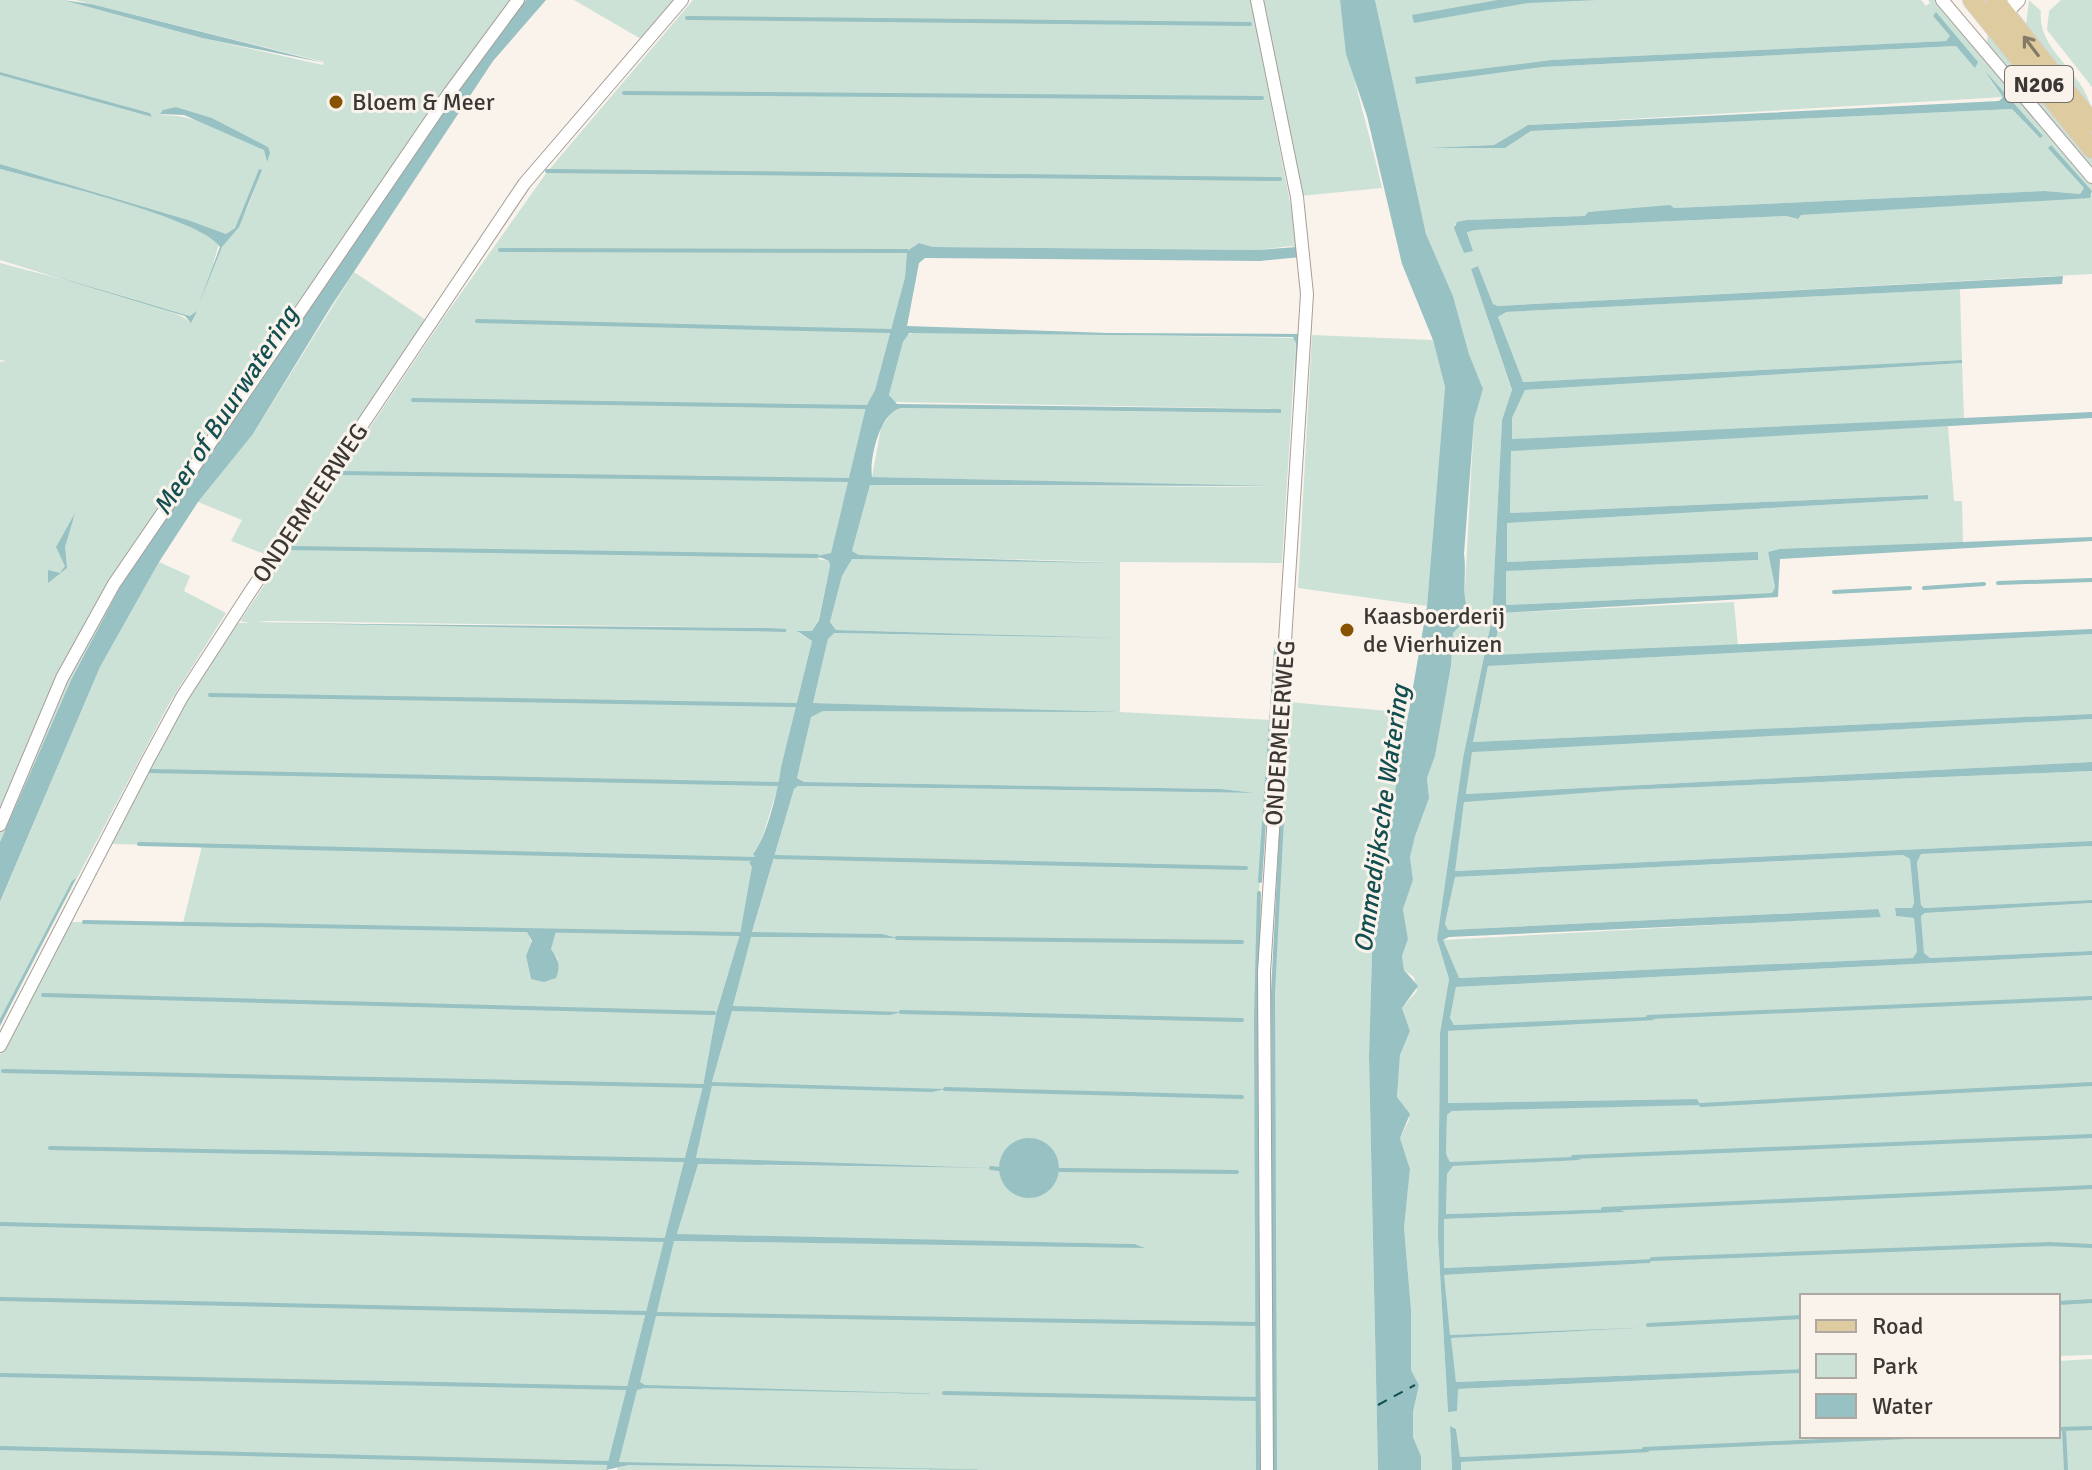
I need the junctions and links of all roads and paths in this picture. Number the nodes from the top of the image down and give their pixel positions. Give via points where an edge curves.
1 (518, 0) edge
2 (682, 0) edge
3 (1257, 0) edge
4 (1942, 0) edge
5 (1972, 0) edge
6 (1999, 6) edge
7 (1969, 32) junction
8 (2092, 123) edge
9 (2092, 149) edge
10 (2092, 177) edge
11 (0, 825) edge
12 (0, 1046) edge
13 (1267, 1470) edge

1 - 11 street via 114,584 62,678
2 - 12 street, ONDERMEERWEG via 524,184 248,595 182,697
3 - 13 street, ONDERMEERWEG via 1297,197 1307,294 1264,972
4 - 7 street
5 - 6 main road, N206
6 - 7 street
8 -> 6 main road, N206
6 - 9 main road, N206
7 - 10 street

